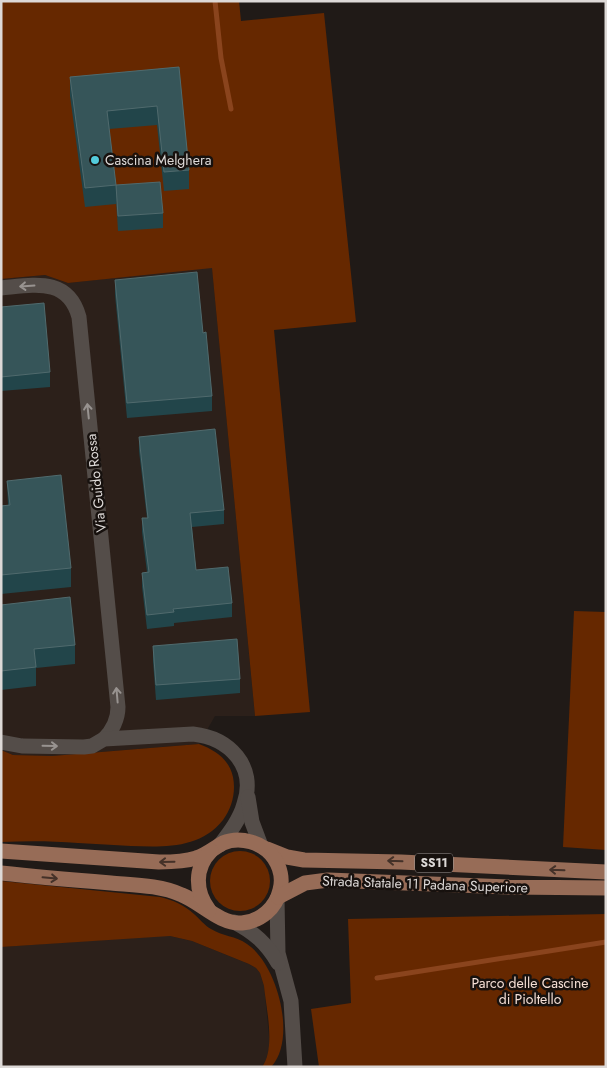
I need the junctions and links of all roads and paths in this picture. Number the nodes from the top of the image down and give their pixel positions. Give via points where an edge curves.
1 (1, 288) edge
2 (104, 739) junction
3 (1, 742) edge
4 (247, 793) junction
5 (216, 847) junction
6 (262, 847) junction
7 (1, 851) edge
8 (606, 872) edge
9 (1, 874) edge
10 (606, 888) edge
11 (278, 898) junction
12 (210, 911) junction
13 (234, 922) junction
14 (283, 973) junction
15 (294, 1031) junction
16 (286, 1067) edge
17 (295, 1067) edge

2 -> 1 street, Via Guido Rossa via 113,727 118,711 79,317 72,300 53,287
3 -> 2 street via 22,746 84,747
2 - 4 street via 206,735 231,748 239,758 246,776
4 - 5 street via 240,815
4 - 6 street via 252,822
5 - 6 main road, Strada Statale 11 Padana Superiore / SS11 via 238,840
5 -> 7 main road, Strada Statale 11 Padana Superiore / SS11 via 196,858 167,862
5 - 12 main road via 201,866 198,880 200,893
8 -> 6 main road, Strada Statale 11 Padana Superiore / SS11 via 304,860
6 - 11 main road via 280,870
9 -> 12 main road via 157,888 181,894
10 - 11 main road, Strada Statale 11 Padana Superiore / SS11 via 328,880 305,883
11 - 13 main road, Strada Statale 11 Padana Superiore / SS11 via 261,917 248,922
11 - 14 street via 277,945
12 - 13 main road via 221,919
13 - 14 street via 265,944
14 - 15 street via 291,1001
15 - 16 street
15 - 17 street

